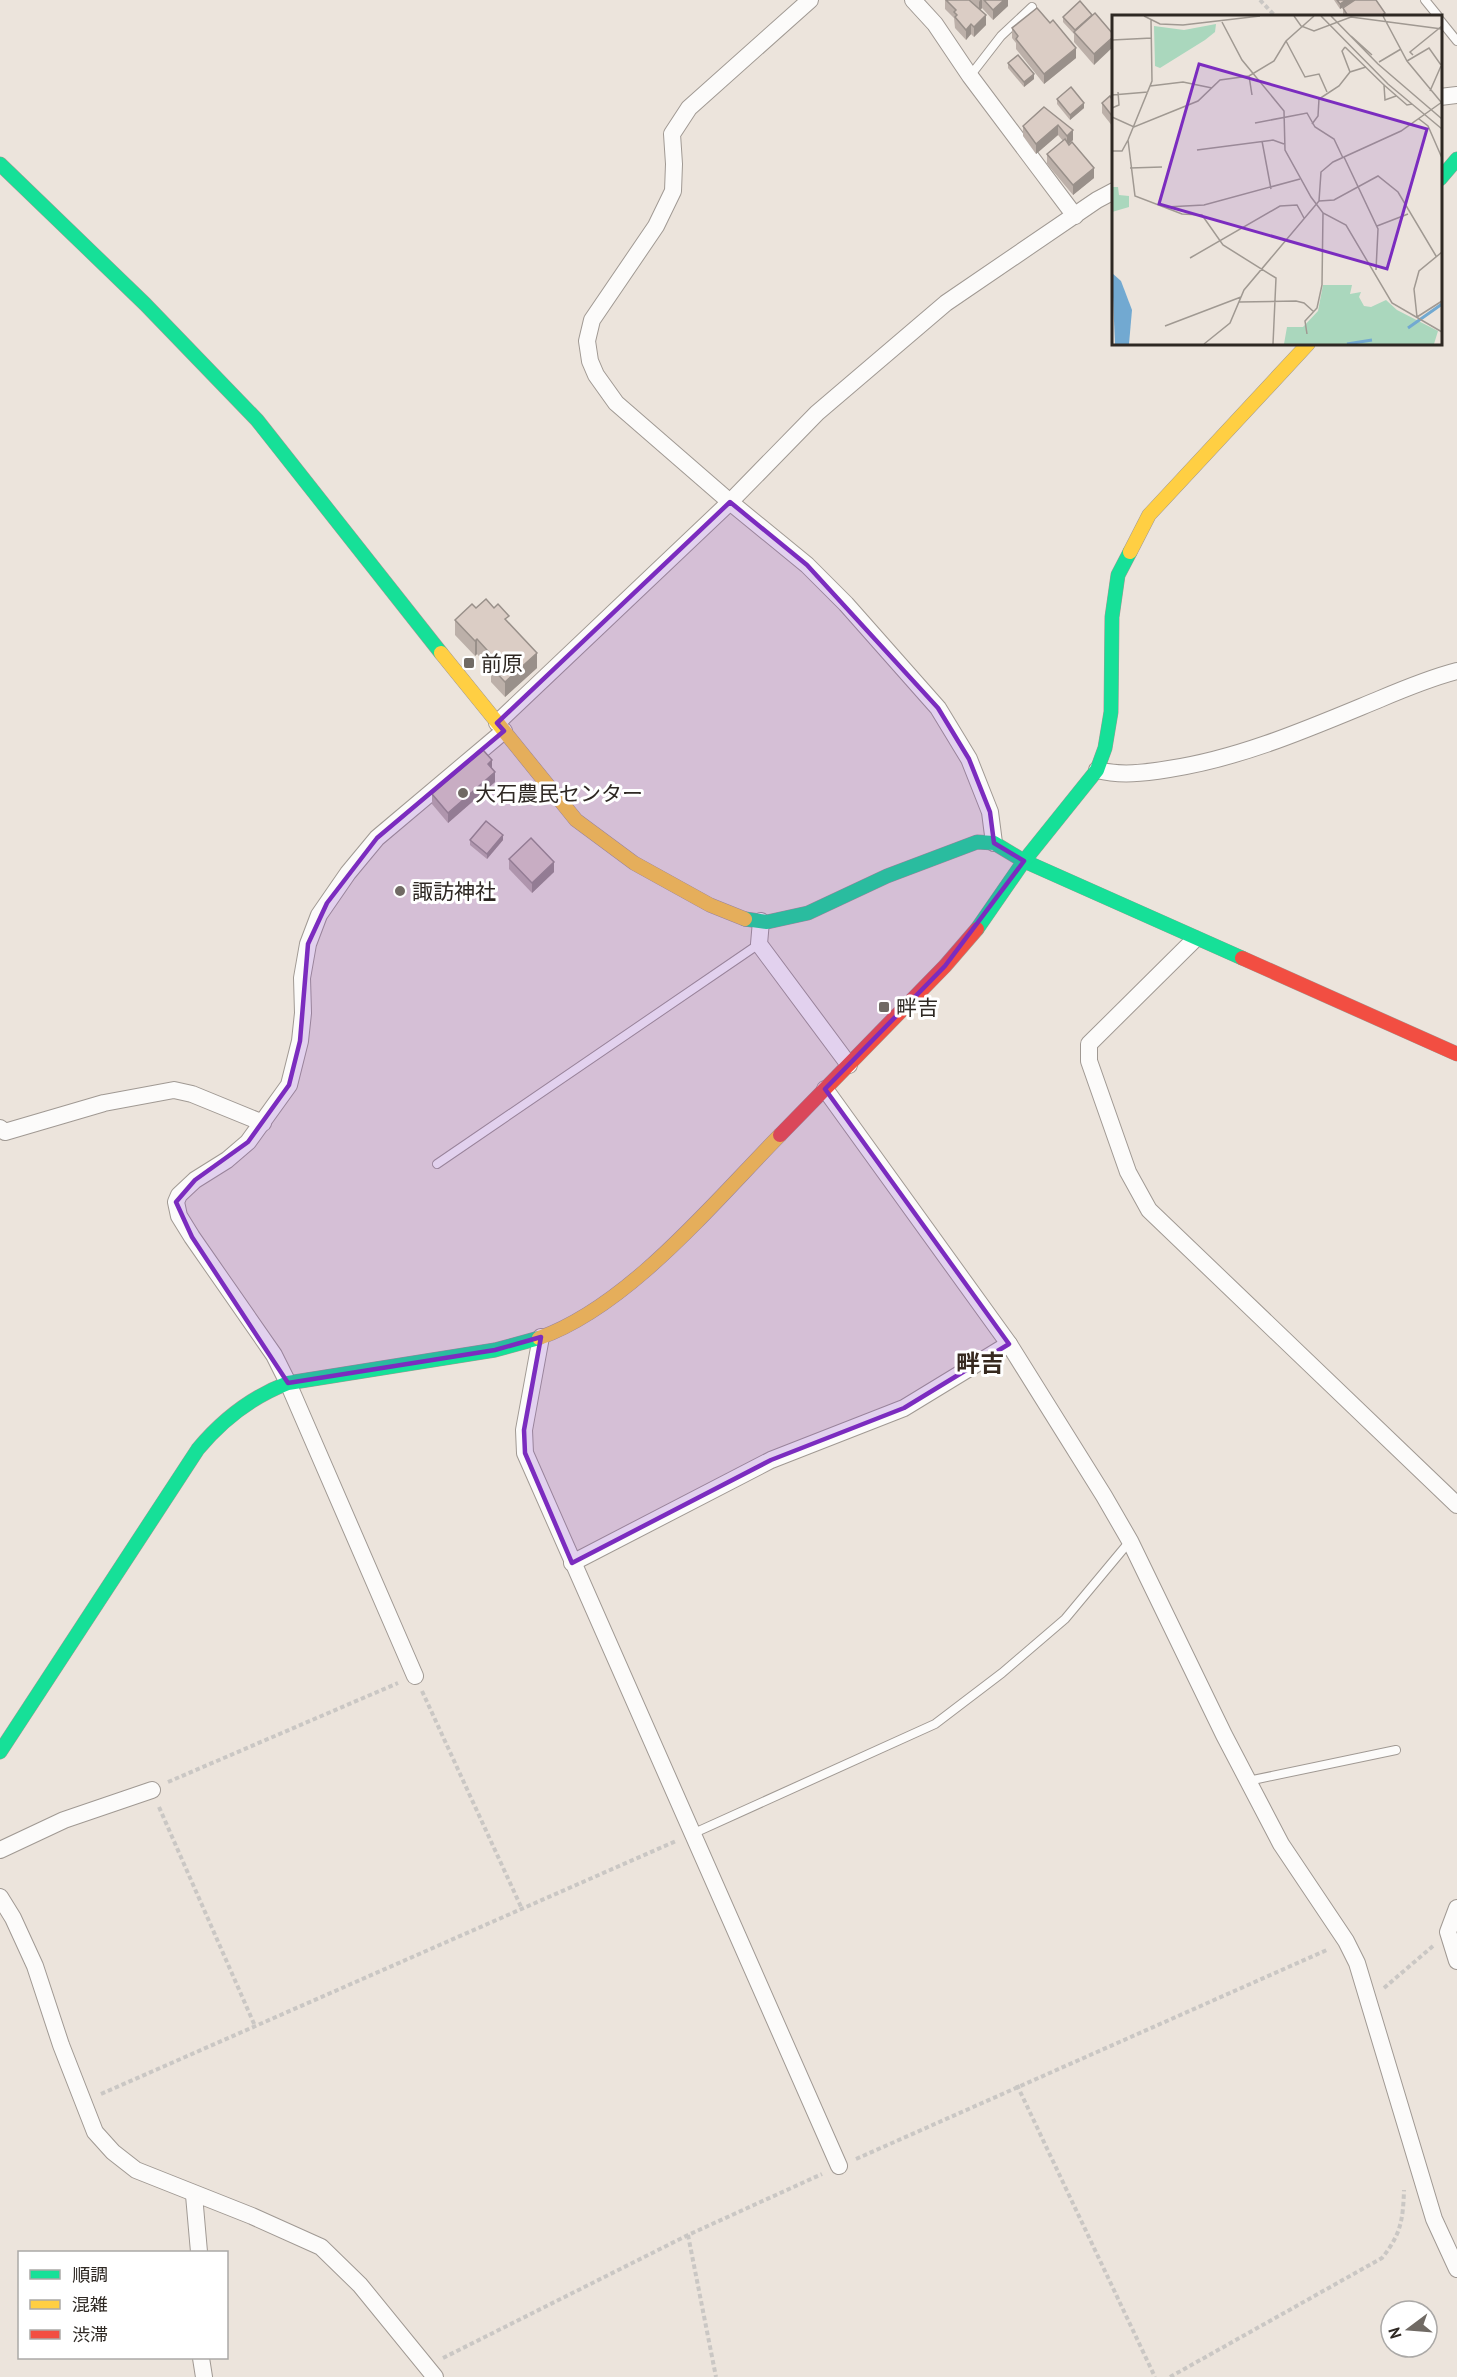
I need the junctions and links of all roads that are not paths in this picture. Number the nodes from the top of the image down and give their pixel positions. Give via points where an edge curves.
1 (810, 0) edge
2 (913, 0) edge
3 (1425, 0) edge
4 (1032, 7) dead end
5 (1437, 15) edge
6 (1442, 22) edge
7 (1457, 41) edge
8 (970, 76) junction
9 (1457, 95) edge
10 (1442, 97) edge
11 (1457, 159) edge
12 (0, 164) edge
13 (1442, 177) edge
14 (1112, 192) edge
15 (1075, 216) junction
16 (1307, 345) edge
17 (730, 502) junction
18 (1457, 671) edge
19 (501, 727) junction
20 (1097, 770) junction
21 (994, 843) junction
22 (1024, 861) junction
23 (760, 921) junction
24 (1195, 939) junction
25 (759, 944) junction
26 (1457, 1054) edge
27 (849, 1065) junction
28 (825, 1089) junction
29 (263, 1123) junction
30 (0, 1128) edge
31 (437, 1164) dead end
32 (541, 1337) junction
33 (1009, 1344) junction
34 (288, 1383) junction
35 (1457, 1505) edge
36 (1130, 1540) junction
37 (572, 1563) junction
38 (415, 1676) road end
39 (1396, 1750) dead end
40 (0, 1752) edge
41 (1248, 1781) junction
42 (152, 1790) road end
43 (692, 1834) junction
44 (0, 1851) edge
45 (0, 1897) edge
46 (1457, 1908) edge
47 (1457, 1961) edge
48 (839, 2166) road end
49 (194, 2195) junction
50 (199, 2251) edge
51 (1457, 2269) edge
52 (201, 2359) edge
53 (431, 2372) edge
54 (204, 2377) edge

1 - 17 street via 689,108 672,134 673,191 656,226 592,320 586,341 596,375 616,403
2 - 8 street via 935,24
3 - 5 lane
4 - 8 lane via 1001,36
6 - 7 lane
8 - 15 street
9 - 10 street
11 - 13 street
12 - 19 street via 145,304 257,420
14 - 15 street
15 - 17 street via 946,303 906,336 817,413
16 - 20 street via 1149,515 1135,541 1119,575 1112,617 1111,712
17 - 19 street
17 - 21 street via 807,565 938,708 980,785 990,812
18 - 20 street via 1423,680 1250,750 1206,763 1140,774
19 - 23 street via 576,820 634,863 710,905
19 - 29 street via 377,838 319,915 308,944 302,978 300,1041 289,1085
20 - 22 street
21 - 22 street
21 - 23 street via 959,847 808,913
22 - 24 street
22 - 27 street via 976,930
23 - 25 street
24 - 26 street
24 - 35 street via 1089,1044 1089,1061 1128,1172 1149,1210
25 - 27 street
25 - 31 lane
27 - 28 street
28 - 32 street via 642,1273 595,1310
28 - 33 street
29 - 30 street via 200,1096 174,1090 104,1103 4,1132
29 - 34 street via 248,1142 195,1180 176,1202 179,1216 274,1355
32 - 34 street via 495,1350
32 - 37 street via 524,1430 525,1453
33 - 36 street
33 - 37 street via 904,1407 771,1461
34 - 38 street
34 - 40 street via 244,1403 198,1449
36 - 41 street
36 - 43 lane via 1065,1619 1002,1674 935,1724
37 - 43 street
39 - 41 lane
41 - 51 street via 1281,1844 1357,1963 1434,2219
42 - 44 street via 64,1820
43 - 48 street
45 - 49 street via 35,1966 94,2132 136,2170
46 - 47 street via 1448,1932
49 - 50 street
49 - 53 street via 321,2247 360,2285
52 - 54 street

